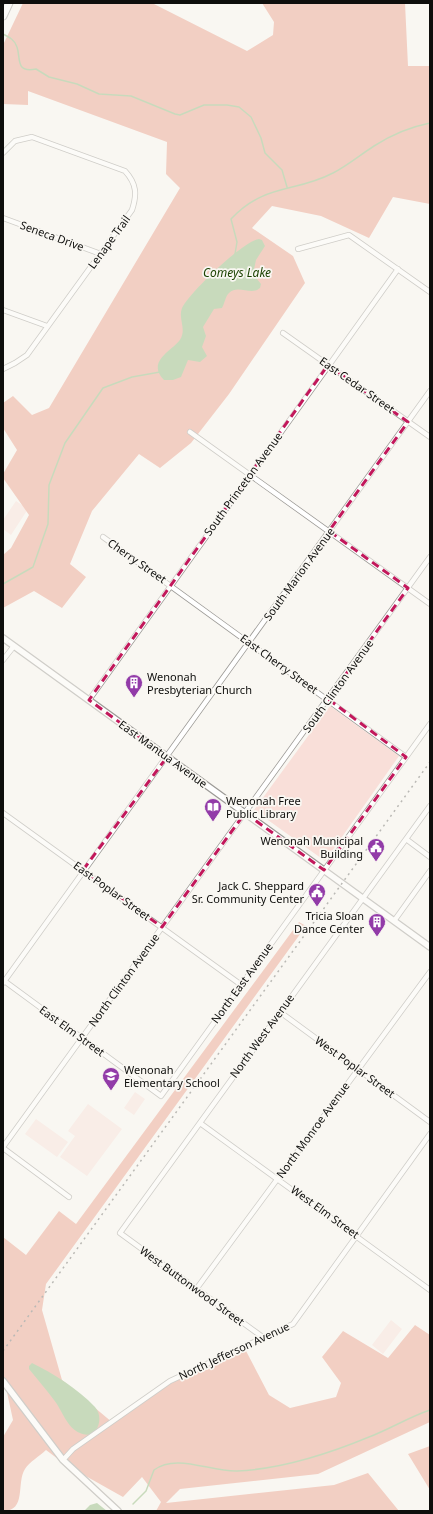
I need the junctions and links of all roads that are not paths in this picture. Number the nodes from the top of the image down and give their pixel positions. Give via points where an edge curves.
1 (9, 3) edge
2 (3, 16) edge
3 (3, 153) edge
4 (3, 218) edge
5 (298, 248) dead end
6 (101, 254) junction
7 (398, 269) junction
8 (430, 292) edge
9 (3, 310) edge
10 (47, 326) junction
11 (283, 333) dead end
12 (328, 365) junction
13 (3, 369) edge
14 (430, 391) edge
15 (408, 422) junction
16 (190, 432) dead end
17 (430, 437) edge
18 (251, 474) junction
19 (330, 531) junction
20 (104, 537) dead end
21 (430, 557) edge
22 (171, 585) junction
23 (408, 588) junction
24 (430, 604) edge
25 (3, 638) edge
26 (249, 642) junction
27 (14, 646) junction
28 (3, 660) edge
29 (328, 699) junction
30 (89, 700) junction
31 (430, 724) edge
32 (167, 756) junction
33 (406, 757) junction
34 (430, 806) edge
35 (3, 813) edge
36 (245, 813) junction
37 (406, 839) junction
38 (430, 857) edge
39 (83, 870) junction
40 (324, 870) junction
41 (430, 871) edge
42 (362, 898) junction
43 (394, 921) junction
44 (162, 927) junction
45 (430, 947) edge
46 (430, 972) edge
47 (3, 981) edge
48 (240, 984) junction
49 (280, 1012) junction
50 (82, 1038) junction
51 (358, 1069) junction
52 (161, 1096) joint
53 (200, 1122) junction
54 (430, 1122) edge
55 (430, 1134) edge
56 (3, 1148) edge
57 (278, 1178) junction
58 (69, 1197) dead end
59 (120, 1233) joint
60 (357, 1236) junction
61 (197, 1288) junction
62 (430, 1290) edge
63 (264, 1338) junction
64 (3, 1381) edge
65 (63, 1460) junction
66 (118, 1511) edge

1 - 2 main road
3 - 6 street, Lenape Trail via 15,141 32,137 125,171 132,178 136,198 132,210
4 - 6 street, Seneca Drive
5 - 7 street via 349,235
6 - 10 street, Lenape Trail
7 - 8 street
7 - 12 street, South Princeton Avenue
9 - 10 street
10 - 13 street, Lenape Trail via 27,355
11 - 12 street, East Cedar Street
12 - 15 street, East Cedar Street
12 - 18 street, South Princeton Avenue
14 - 15 street, South Marion Avenue
15 - 17 street, East Cedar Street
15 - 19 street, South Marion Avenue
16 - 18 street
18 - 19 street
18 - 22 street, South Princeton Avenue
19 - 23 street
19 - 26 street, South Marion Avenue
20 - 22 street, Cherry Street
21 - 23 street, South Clinton Avenue
22 - 26 street, East Cherry Street
22 - 30 street, South Princeton Avenue
23 - 24 street
23 - 29 street, South Clinton Avenue
25 - 27 street, East Mantua Avenue
26 - 29 street, East Cherry Street
26 - 32 street, South Marion Avenue
27 - 28 street
27 - 30 street, East Mantua Avenue
29 - 33 street, East Cherry Street
29 - 36 street, South Clinton Avenue
30 - 32 street, East Mantua Avenue
31 - 33 street, North East Avenue
32 - 36 street, East Mantua Avenue
32 - 39 street, South Marion Avenue
33 - 40 street, North East Avenue
34 - 37 street, North West Avenue
35 - 39 street, East Poplar Street
36 - 40 street, East Mantua Avenue
36 - 44 street, North Clinton Avenue
37 - 38 street
37 - 42 street, North West Avenue
39 - 44 street, East Poplar Street
39 - 47 street, South Marion Avenue
40 - 42 street, East Mantua Avenue
40 - 48 street, North East Avenue
41 - 43 street
42 - 43 street, East Mantua Avenue
42 - 49 street, North West Avenue
43 - 45 street, East Mantua Avenue
44 - 48 street, East Poplar Street
44 - 50 street, North Clinton Avenue
46 - 51 street, North Monroe Avenue
47 - 50 street, East Elm Street
48 - 52 street, North East Avenue
49 - 51 street, West Poplar Street
49 - 53 street, North West Avenue
50 - 52 street, East Elm Street
50 - 56 street, North Clinton Avenue
51 - 54 street, West Poplar Street
51 - 57 street, North Monroe Avenue
53 - 57 street, West Elm Street
53 - 59 street, North West Avenue
55 - 60 street, North Jefferson Avenue
56 - 58 street
57 - 60 street, West Elm Street
57 - 61 street, North Monroe Avenue
59 - 61 street, West Buttonwood Street
60 - 62 street, West Elm Street
60 - 63 street, North Jefferson Avenue via 297,1320
61 - 63 street, West Buttonwood Street
63 - 65 street, North Jefferson Avenue via 170,1381 73,1449
64 - 65 street
65 - 66 street

